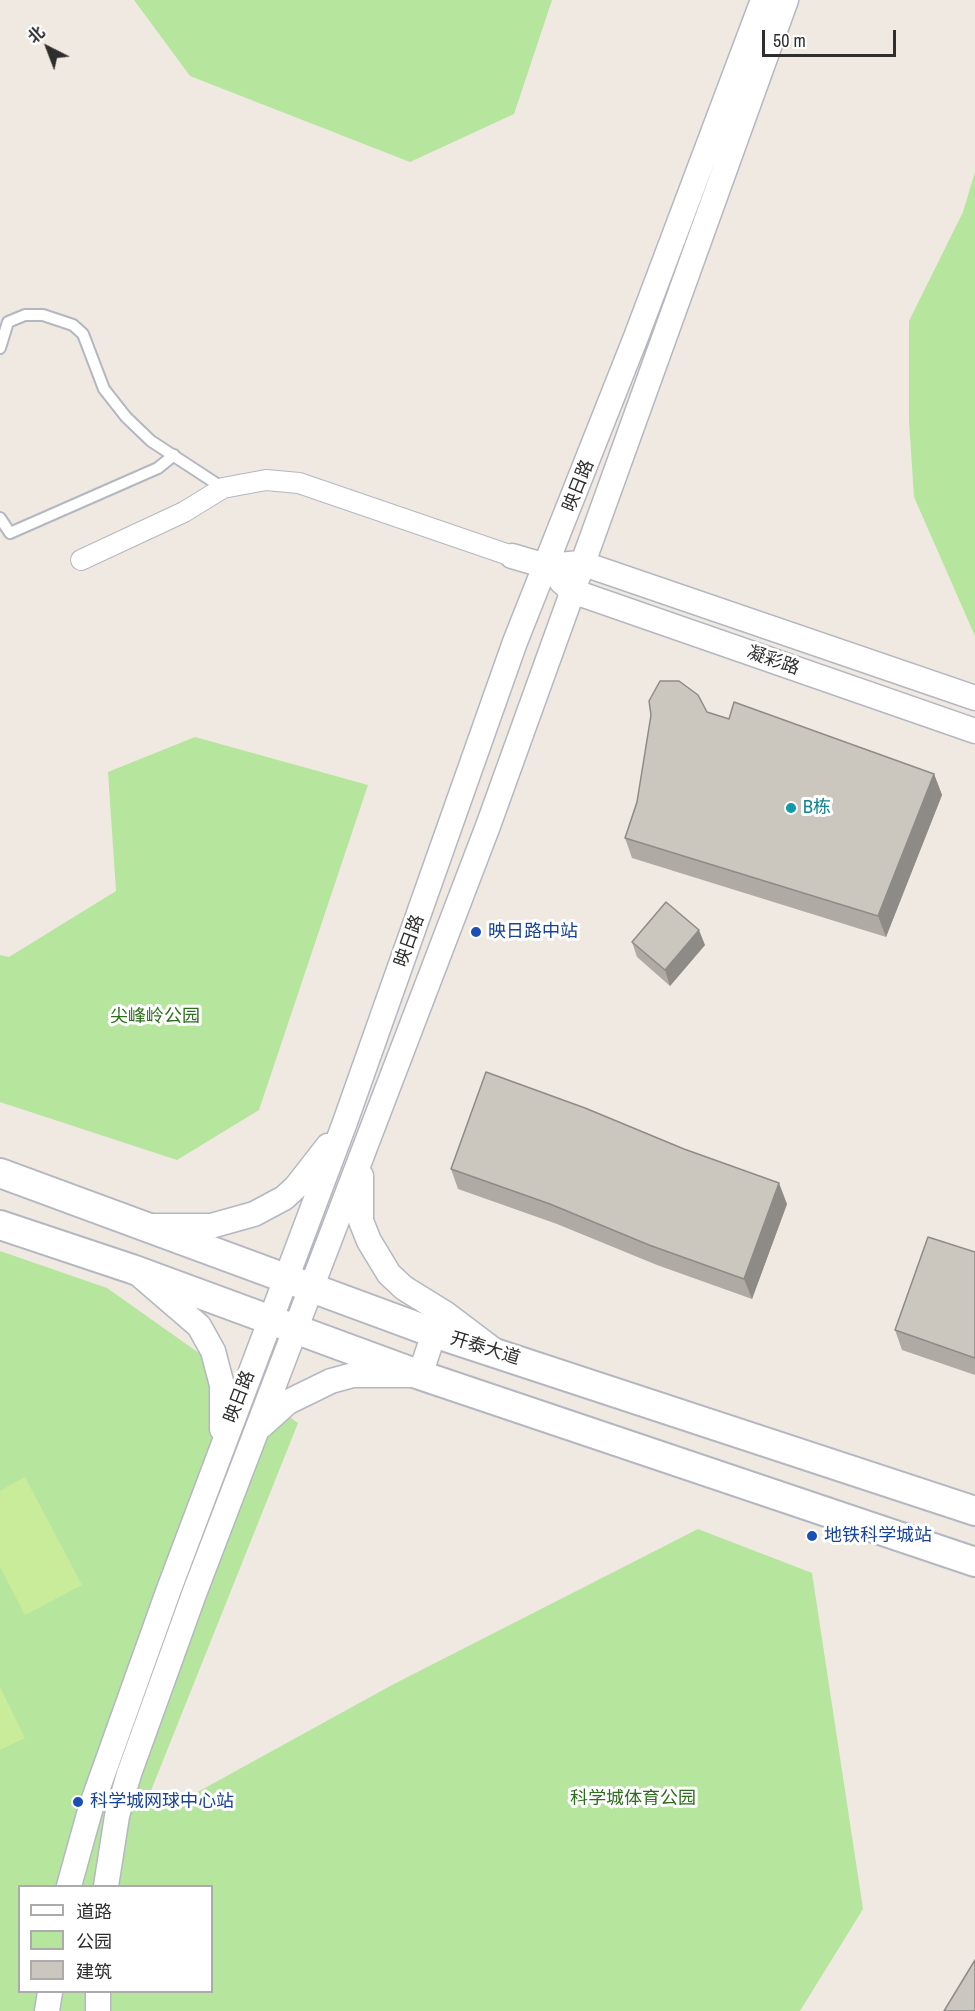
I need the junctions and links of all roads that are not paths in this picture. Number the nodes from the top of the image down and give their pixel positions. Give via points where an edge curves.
1 (763, 0) edge
2 (786, 0) edge
3 (0, 348) edge
4 (174, 455) junction
5 (223, 488) junction
6 (0, 518) edge
7 (512, 556) joint
8 (81, 560) dead end
9 (581, 563) junction
10 (546, 566) junction
11 (572, 591) junction
12 (975, 698) edge
13 (975, 730) edge
14 (344, 1125) junction
15 (365, 1147) junction
16 (0, 1173) edge
17 (0, 1225) edge
18 (144, 1226) junction
19 (132, 1269) junction
20 (286, 1279) junction
21 (312, 1288) junction
22 (283, 1326) junction
23 (434, 1334) junction
24 (498, 1353) junction
25 (420, 1375) junction
26 (256, 1430) junction
27 (222, 1442) junction
28 (975, 1511) edge
29 (975, 1562) edge
30 (70, 1885) edge
31 (106, 1885) edge
32 (50, 1993) edge
33 (98, 1993) edge
34 (47, 2011) edge
35 (98, 2011) edge

1 - 10 street, 映日路
2 - 9 street, 映日路
3 - 4 lane via 8,322 25,315 43,315 73,325 83,334 104,390 151,441
4 - 5 lane
4 - 6 lane via 158,468 10,533
5 - 7 street via 266,480 299,483
5 - 8 street via 184,512
7 - 10 street
9 - 10 street
9 - 11 street, 映日路
9 - 12 street, 凝彩路
10 - 11 street
10 - 14 street, 映日路
11 - 13 street, 凝彩路
11 - 15 street, 映日路 via 484,836
14 - 18 street via 296,1187 268,1208 211,1226
14 - 20 street, 映日路
15 - 21 street, 映日路
15 - 24 street via 361,1221 388,1274
16 - 18 main road, 开泰大道
17 - 19 main road
18 - 20 main road, 开泰大道
19 - 22 main road
19 - 27 street via 199,1326 213,1351 222,1385
20 - 21 main road, 开泰大道
20 - 22 street, 映日路
21 - 22 street, 映日路
21 - 23 main road, 开泰大道
22 - 25 main road
22 - 26 street, 映日路
22 - 27 street, 映日路
23 - 24 main road, 开泰大道
23 - 25 street
24 - 28 main road, 开泰大道
25 - 26 street via 353,1375 332,1381 288,1402
25 - 29 main road
26 - 31 street, 映日路 via 129,1774 117,1816
27 - 30 street, 映日路 via 101,1778
32 - 34 street
33 - 35 street

